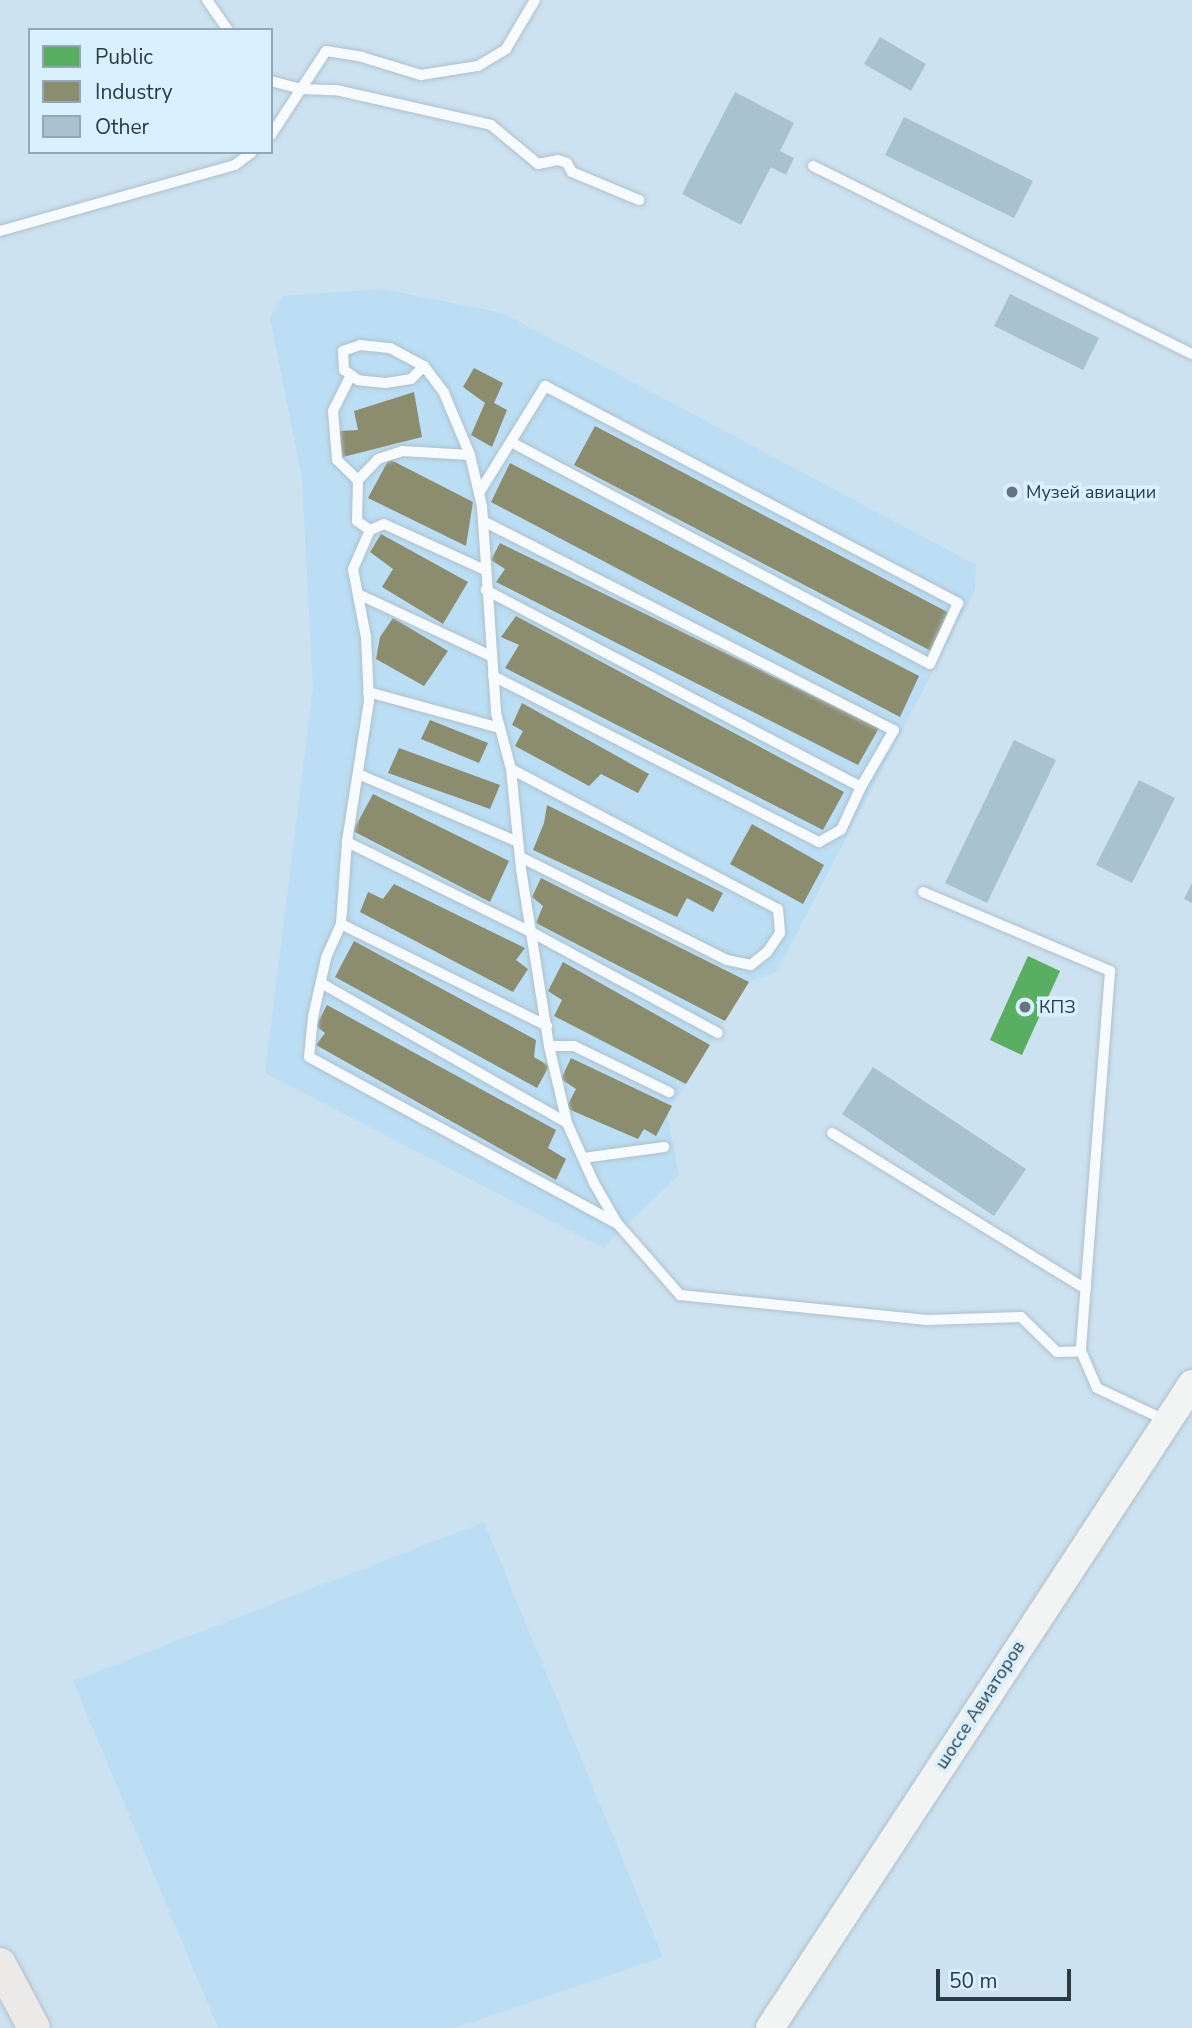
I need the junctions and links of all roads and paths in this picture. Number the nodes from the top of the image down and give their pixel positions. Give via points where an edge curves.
1 (206, 0) edge
2 (534, 0) edge
3 (227, 28) edge
4 (273, 82) edge
5 (301, 89) junction
6 (273, 132) edge
7 (250, 154) edge
8 (813, 166) dead end
9 (639, 200) dead end
10 (0, 231) edge
11 (1192, 354) edge
12 (424, 366) junction
13 (351, 375) junction
14 (511, 442) junction
15 (470, 455) junction
16 (358, 480) junction
17 (479, 493) junction
18 (483, 521) junction
19 (370, 530) junction
20 (485, 570) junction
21 (486, 590) junction
22 (358, 594) junction
23 (491, 656) junction
24 (493, 676) junction
25 (368, 692) junction
26 (500, 728) junction
27 (511, 769) junction
28 (358, 774) junction
29 (861, 787) junction
30 (347, 842) junction
31 (518, 842) junction
32 (520, 857) junction
33 (923, 892) dead end
34 (341, 924) junction
35 (533, 933) junction
36 (321, 983) junction
37 (547, 1026) junction
38 (718, 1033) dead end
39 (549, 1046) junction
40 (669, 1092) dead end
41 (567, 1123) junction
42 (832, 1133) dead end
43 (664, 1147) dead end
44 (583, 1158) junction
45 (617, 1223) junction
46 (1086, 1289) junction
47 (1081, 1351) junction
48 (1192, 1384) edge
49 (1167, 1421) junction
50 (0, 1964) edge
51 (34, 2028) edge
52 (770, 2028) edge

1 - 3 lane
2 - 5 lane via 506,49 478,66 421,75 326,51
4 - 5 lane
5 - 6 lane
5 - 9 lane via 335,90 491,125 538,164 567,163 572,172
7 - 10 lane via 236,165
8 - 11 lane
12 - 13 lane via 411,379 385,383
12 - 13 lane via 390,348 360,345 343,351 344,370
12 - 15 lane via 444,393
13 - 16 lane via 332,411 337,460
14 - 14 lane via 545,386 958,603 930,663
14 - 17 lane
15 - 16 lane via 402,451 378,459
15 - 17 lane
16 - 19 lane via 357,521
17 - 18 lane
18 - 20 lane
18 - 29 lane via 894,730
19 - 20 lane via 384,524
19 - 22 lane via 353,569
20 - 21 lane
21 - 23 lane
21 - 29 lane
22 - 23 lane
22 - 25 lane via 366,637
23 - 24 lane
24 - 26 lane
24 - 29 lane via 819,842 841,830
25 - 26 lane
25 - 28 lane
26 - 27 lane
27 - 31 lane
27 - 32 lane via 778,909 779,933 751,965 727,960
28 - 30 lane
28 - 31 lane
30 - 34 lane
30 - 35 lane
31 - 32 lane
32 - 35 lane
33 - 46 lane via 1110,971
34 - 36 lane
34 - 37 lane
35 - 37 lane
35 - 38 lane
36 - 41 lane
36 - 45 lane via 309,1058
37 - 39 lane
39 - 40 lane via 574,1046
39 - 41 lane
41 - 44 lane
42 - 46 lane
43 - 44 lane
44 - 45 lane
45 - 47 lane via 680,1295 927,1321 1021,1317 1057,1352
46 - 47 lane
47 - 49 lane via 1097,1388
48 - 49 street, шоссе Авиаторов
49 - 52 street, шоссе Авиаторов
50 - 51 main road

